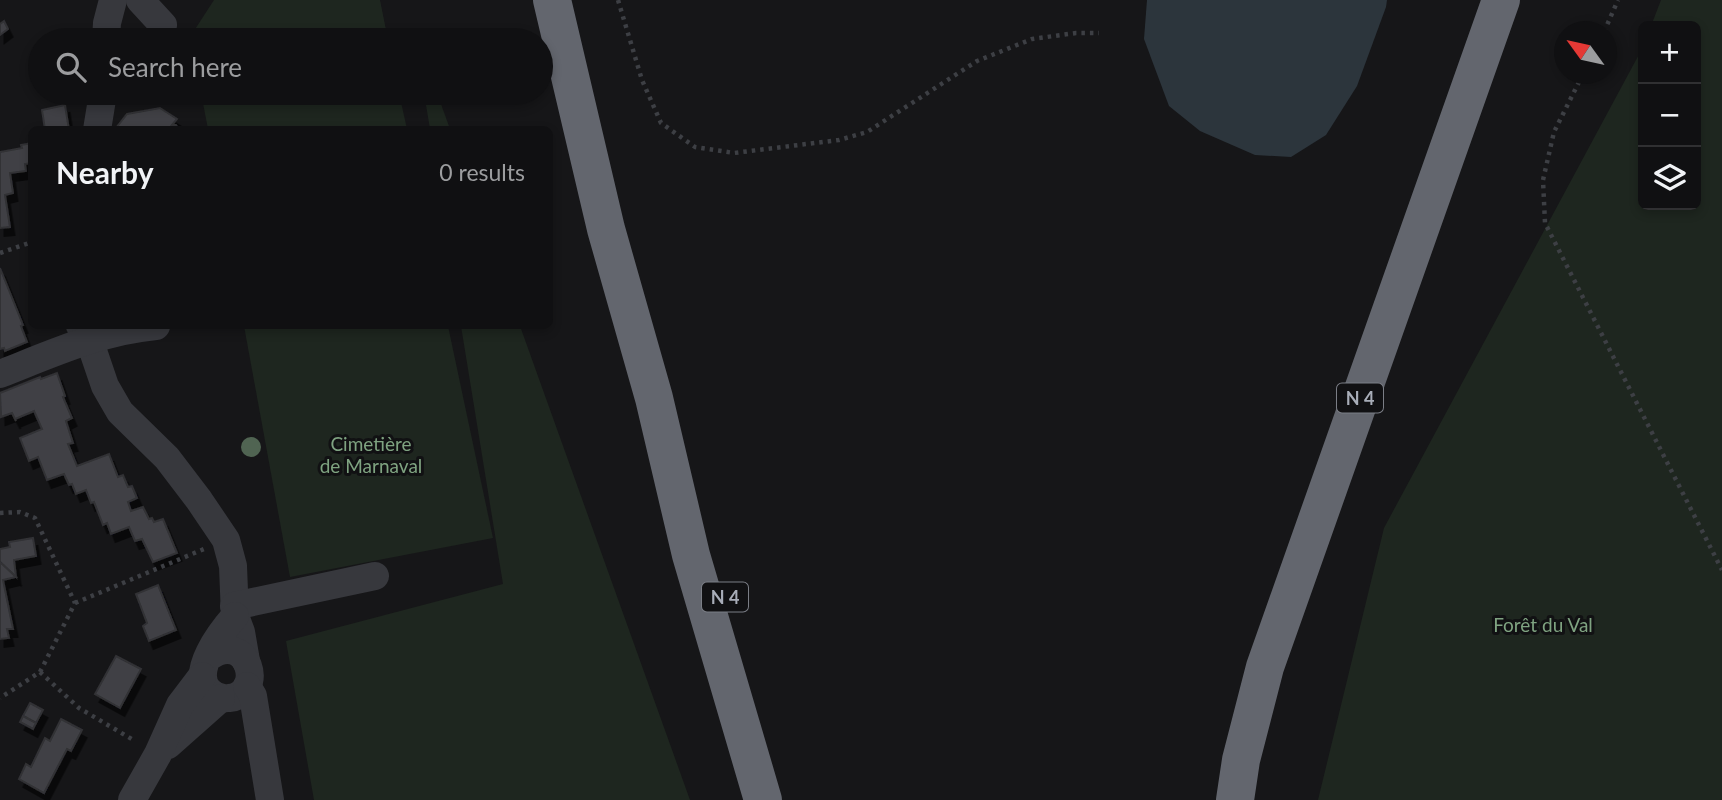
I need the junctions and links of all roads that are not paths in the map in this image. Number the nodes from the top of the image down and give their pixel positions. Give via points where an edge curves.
1 (113, 0) edge
2 (139, 0) edge
3 (1480, 0) edge
4 (1501, 0) edge
5 (555, 16) edge
6 (107, 28) edge
7 (162, 28) edge
8 (101, 105) edge
9 (98, 126) edge
10 (119, 329) edge
11 (85, 332) edge
12 (0, 374) edge
13 (654, 398) junction
14 (376, 576) dead end
15 (234, 611) junction
16 (205, 666) junction
17 (236, 686) junction
18 (158, 754) junction
19 (132, 800) edge
20 (270, 800) edge
21 (763, 800) edge
22 (786, 800) edge
23 (1214, 800) edge
24 (1235, 800) edge

1 - 6 street
2 - 7 street
3 - 23 highway, N 4 via 1246,662
4 - 24 highway, N 4 via 1265,667
5 - 13 highway, N 4 via 606,229
8 - 9 street
10 - 11 street
11 - 12 street
11 - 15 street via 120,412 167,458 226,540 233,566
13 - 21 highway, N 4 via 691,555
13 - 22 highway, N 4 via 710,547
14 - 15 street
15 - 16 street
15 - 17 street via 241,632
16 - 17 street via 208,690
16 - 17 street via 221,650 235,651
16 - 18 street via 180,705
17 - 18 street
17 - 20 street via 233,709 260,734
18 - 19 street

